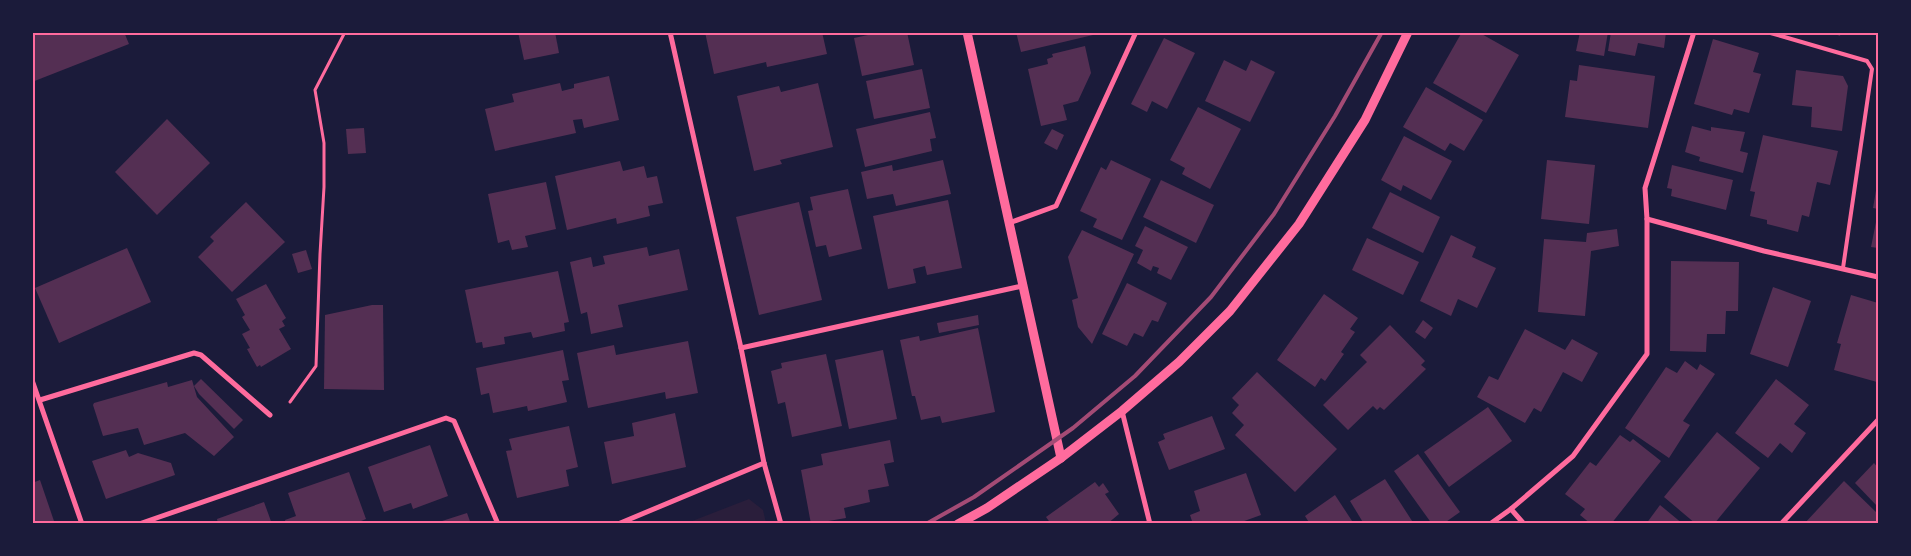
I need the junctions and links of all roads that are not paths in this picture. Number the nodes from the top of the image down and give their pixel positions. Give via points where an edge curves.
1 (670, 32) edge
2 (967, 32) edge
3 (1136, 32) edge
4 (1408, 32) edge
5 (1694, 32) edge
6 (1768, 32) edge
7 (1647, 219) junction
8 (1009, 223) junction
9 (1843, 268) junction
10 (1878, 277) edge
11 (1022, 286) junction
12 (740, 348) junction
13 (32, 380) edge
14 (40, 400) junction
15 (1122, 411) junction
16 (270, 415) road end
17 (1878, 420) edge
18 (1061, 458) junction
19 (764, 462) junction
20 (1511, 509) junction
21 (82, 524) edge
22 (140, 524) edge
23 (498, 524) edge
24 (618, 524) edge
25 (781, 524) edge
26 (958, 524) edge
27 (1150, 524) edge
28 (1490, 524) edge
29 (1524, 524) edge
30 (1781, 524) edge

1 - 12 street
2 - 8 street
3 - 8 street via 1056,206
4 - 15 street via 1365,120 1299,224 1230,311 1179,362
5 - 7 street via 1645,188
6 - 9 lane via 1867,60 1872,69
7 - 9 street via 1764,251
7 - 20 street via 1647,354 1573,456
8 - 11 street
9 - 10 street
11 - 12 street
11 - 18 street
12 - 19 street
13 - 14 street
14 - 16 street via 194,353 201,355
14 - 21 street
15 - 18 street
15 - 27 street
17 - 30 street
18 - 26 street
19 - 24 street
19 - 25 street
20 - 28 street
20 - 29 street
22 - 23 street via 446,418 454,421

